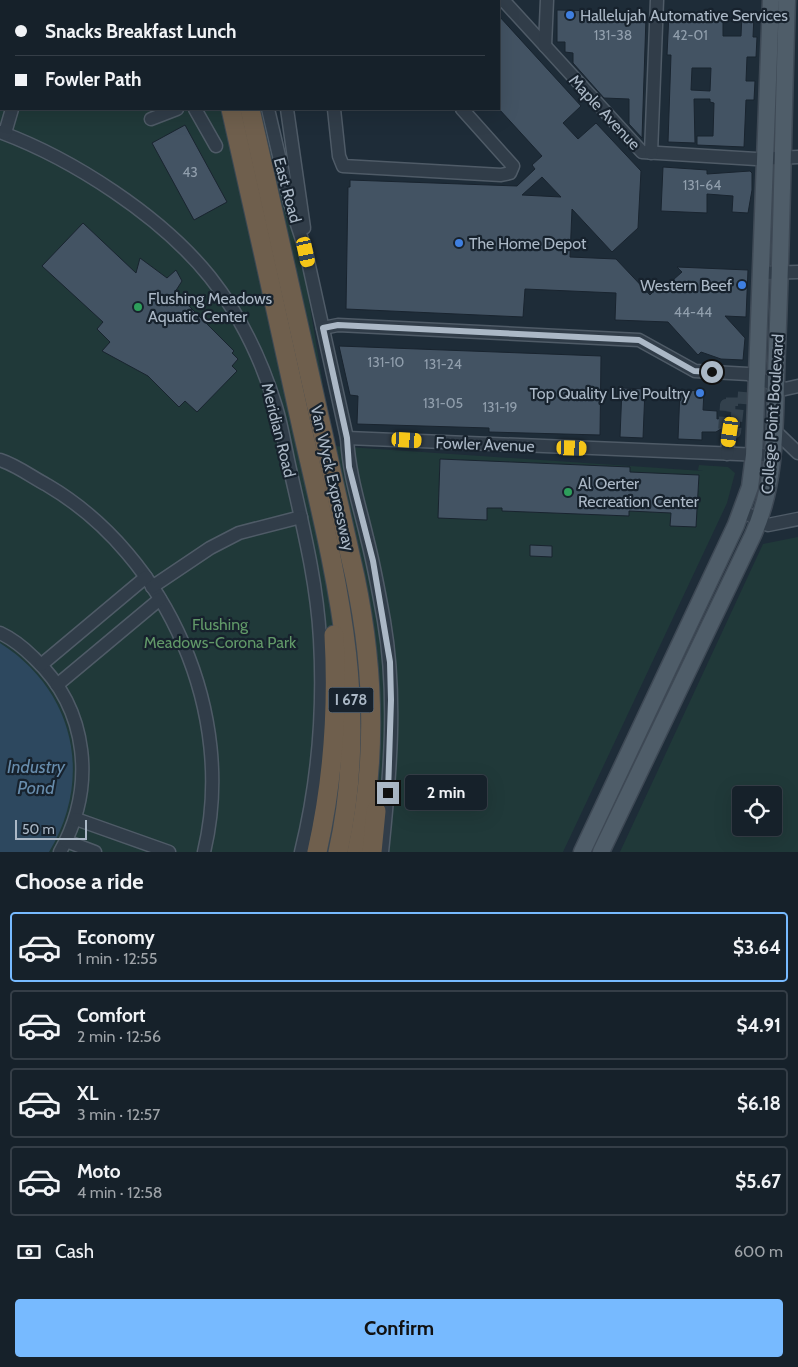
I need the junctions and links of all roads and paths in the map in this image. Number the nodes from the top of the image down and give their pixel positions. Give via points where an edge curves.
1 (503, 0) edge
2 (547, 0) edge
3 (657, 0) edge
4 (769, 0) edge
5 (786, 0) edge
6 (798, 0) edge
7 (545, 46) junction
8 (12, 110) edge
9 (174, 110) edge
10 (196, 110) edge
11 (231, 110) edge
12 (250, 110) edge
13 (268, 110) edge
14 (287, 110) edge
15 (334, 110) edge
16 (463, 110) edge
17 (151, 119) dead end
18 (2, 132) edge
19 (216, 146) dead end
20 (651, 154) junction
21 (791, 157) edge
22 (766, 158) junction
23 (306, 252) junction
24 (798, 272) edge
25 (762, 274) junction
26 (780, 274) junction
27 (323, 328) junction
28 (758, 378) junction
29 (775, 385) junction
30 (798, 386) edge
31 (773, 429) junction
32 (730, 432) dead end
33 (347, 438) junction
34 (798, 453) edge
35 (727, 454) junction
36 (754, 455) junction
37 (772, 456) junction
38 (0, 460) edge
39 (742, 510) junction
40 (301, 517) junction
41 (798, 519) edge
42 (759, 520) junction
43 (329, 549) junction
44 (149, 582) junction
45 (160, 598) junction
46 (0, 633) edge
47 (41, 665) junction
48 (57, 685) junction
49 (371, 727) junction
50 (76, 819) junction
51 (63, 847) edge
52 (95, 852) edge
53 (169, 852) edge
54 (204, 852) edge
55 (301, 852) edge
56 (317, 852) edge
57 (338, 852) edge
58 (357, 852) edge
59 (372, 852) edge
60 (382, 852) edge
61 (582, 852) edge
62 (601, 852) edge

1 - 7 street, Maple Avenue
2 - 7 street
3 - 20 street
4 - 5 street
4 - 22 main road, College Point Boulevard
5 - 6 street
5 - 21 main road, College Point Boulevard
7 - 20 street, Maple Avenue via 642,152
8 - 18 street
9 - 17 street
10 - 19 street
11 - 43 highway, Van Wyck Expressway / I 678
12 - 49 highway, Van Wyck Expressway / I 678 via 357,585 368,660
13 - 23 street, East Road via 290,203
14 - 23 street via 296,157
15 - 16 street via 343,166 510,173 513,166
18 - 40 street, Meridian Road via 58,158 109,189 157,224 209,277 242,326 263,371 276,407
20 - 22 street, Maple Avenue
21 - 22 street, Maple Avenue
21 - 26 main road, College Point Boulevard
22 - 25 main road, College Point Boulevard
23 - 27 street, East Road
24 - 26 street
25 - 26 street
25 - 28 main road, College Point Boulevard
26 - 29 main road, College Point Boulevard
27 - 28 street via 338,325 639,340 694,371 748,374
27 - 33 street, East Road
28 - 29 street
28 - 36 main road, College Point Boulevard
29 - 30 street via 785,389
29 - 31 main road, College Point Boulevard
31 - 34 street
31 - 37 main road, College Point Boulevard
32 - 35 street
33 - 35 street, Fowler Avenue
33 - 60 street, East Road via 349,467 373,561 390,662 390,755
35 - 36 street, Fowler Avenue
36 - 37 street, Fowler Avenue
36 - 39 main road, College Point Boulevard via 750,487
37 - 42 main road, College Point Boulevard
38 - 44 street via 63,495 115,538
39 - 42 street
39 - 61 main road, College Point Boulevard
40 - 44 street via 239,533
40 - 55 street, Meridian Road via 314,585 321,681 315,780
41 - 42 street via 768,525
42 - 62 main road, College Point Boulevard
43 - 56 highway via 336,663 335,711 328,789
43 - 57 highway, Van Wyck Expressway / I 678 via 345,631 351,694 349,783
44 - 45 street
44 - 47 street
45 - 48 street
45 - 54 street via 189,657 208,731 212,804
46 - 47 street
47 - 48 street
48 - 50 street via 71,710 84,765
49 - 58 highway, Van Wyck Expressway / I 678 via 367,794
49 - 59 highway via 376,794
50 - 51 street
50 - 53 street
51 - 52 street

